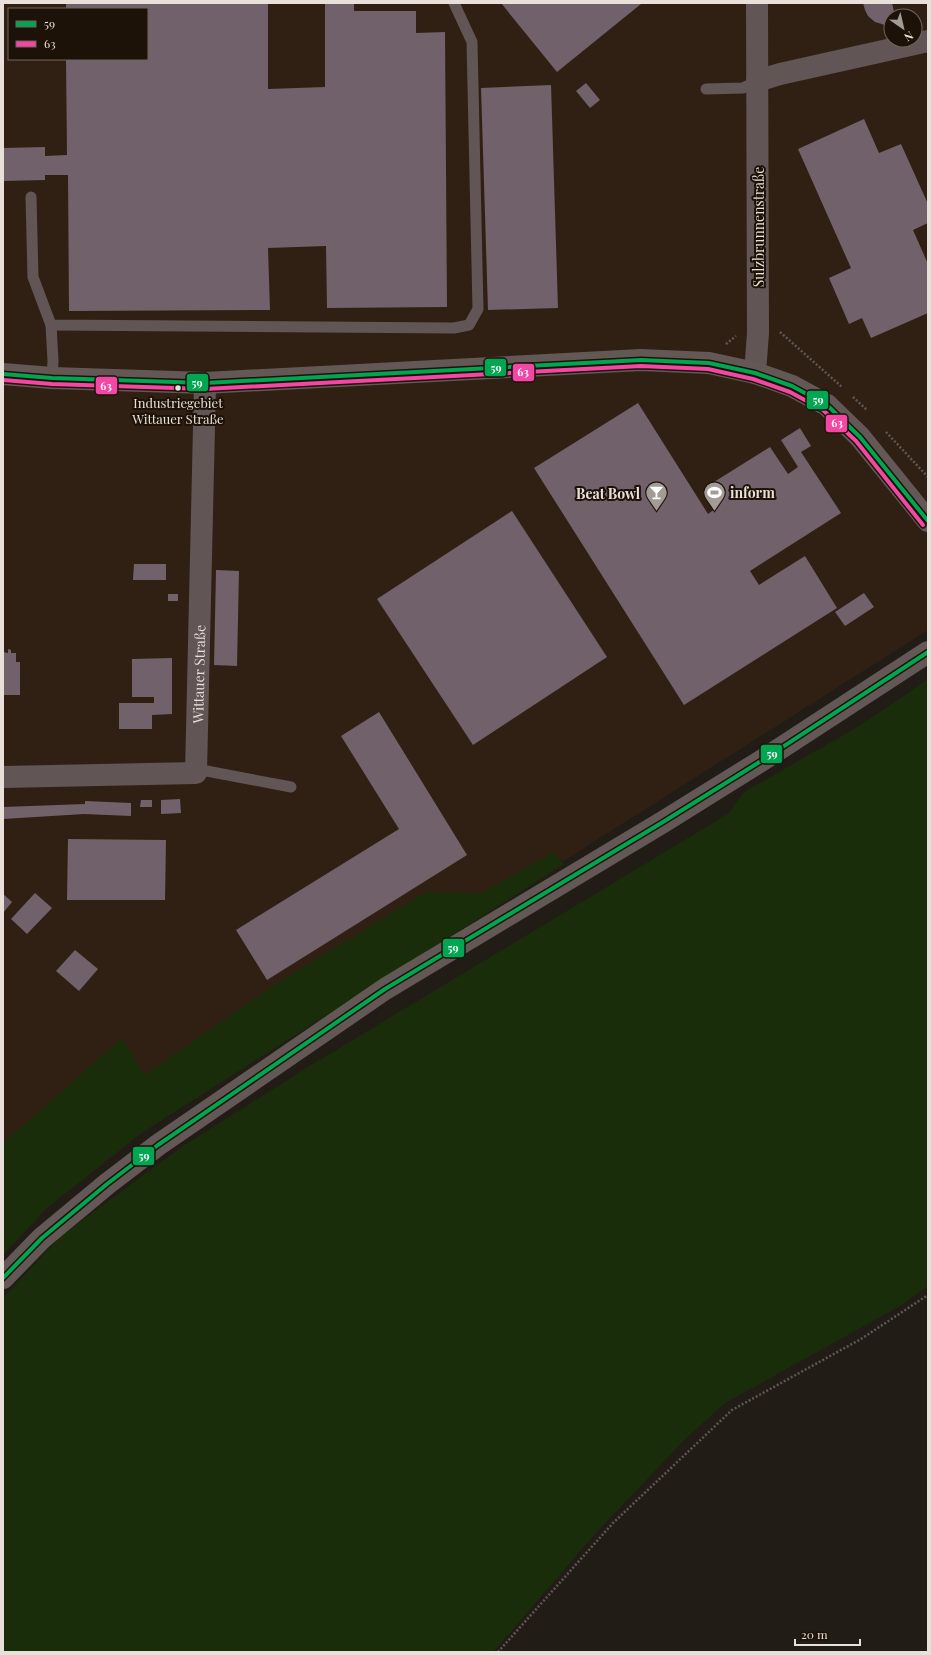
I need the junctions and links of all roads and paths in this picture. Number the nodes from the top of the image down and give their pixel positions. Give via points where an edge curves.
1 (454, 3) edge
2 (757, 3) edge
3 (928, 41) edge
4 (757, 81) junction
5 (706, 89) dead end
6 (31, 197) dead end
7 (51, 325) junction
8 (755, 373) junction
9 (3, 374) edge
10 (52, 378) junction
11 (206, 383) junction
12 (928, 521) edge
13 (928, 652) edge
14 (196, 769) junction
15 (3, 777) edge
16 (291, 787) dead end
17 (3, 1278) edge
18 (928, 1295) edge
19 (498, 1652) edge

1 - 7 lane via 472,42 478,309 469,325 454,328
2 - 4 street, Sulzbrunnenstraße
3 - 4 street
4 - 5 lane via 743,88
4 - 8 street, Sulzbrunnenstraße via 758,333
6 - 7 lane via 33,277
7 - 10 lane
8 - 11 main road via 709,363 641,360
8 - 12 main road via 792,386 827,405 860,437
9 - 10 main road
10 - 11 main road
11 - 14 street, Wittauer Straße
13 - 17 main road via 722,786 385,989 158,1145 42,1238
14 - 15 street via 196,774
14 - 16 lane
18 - 19 path via 861,1339 732,1410 613,1523

